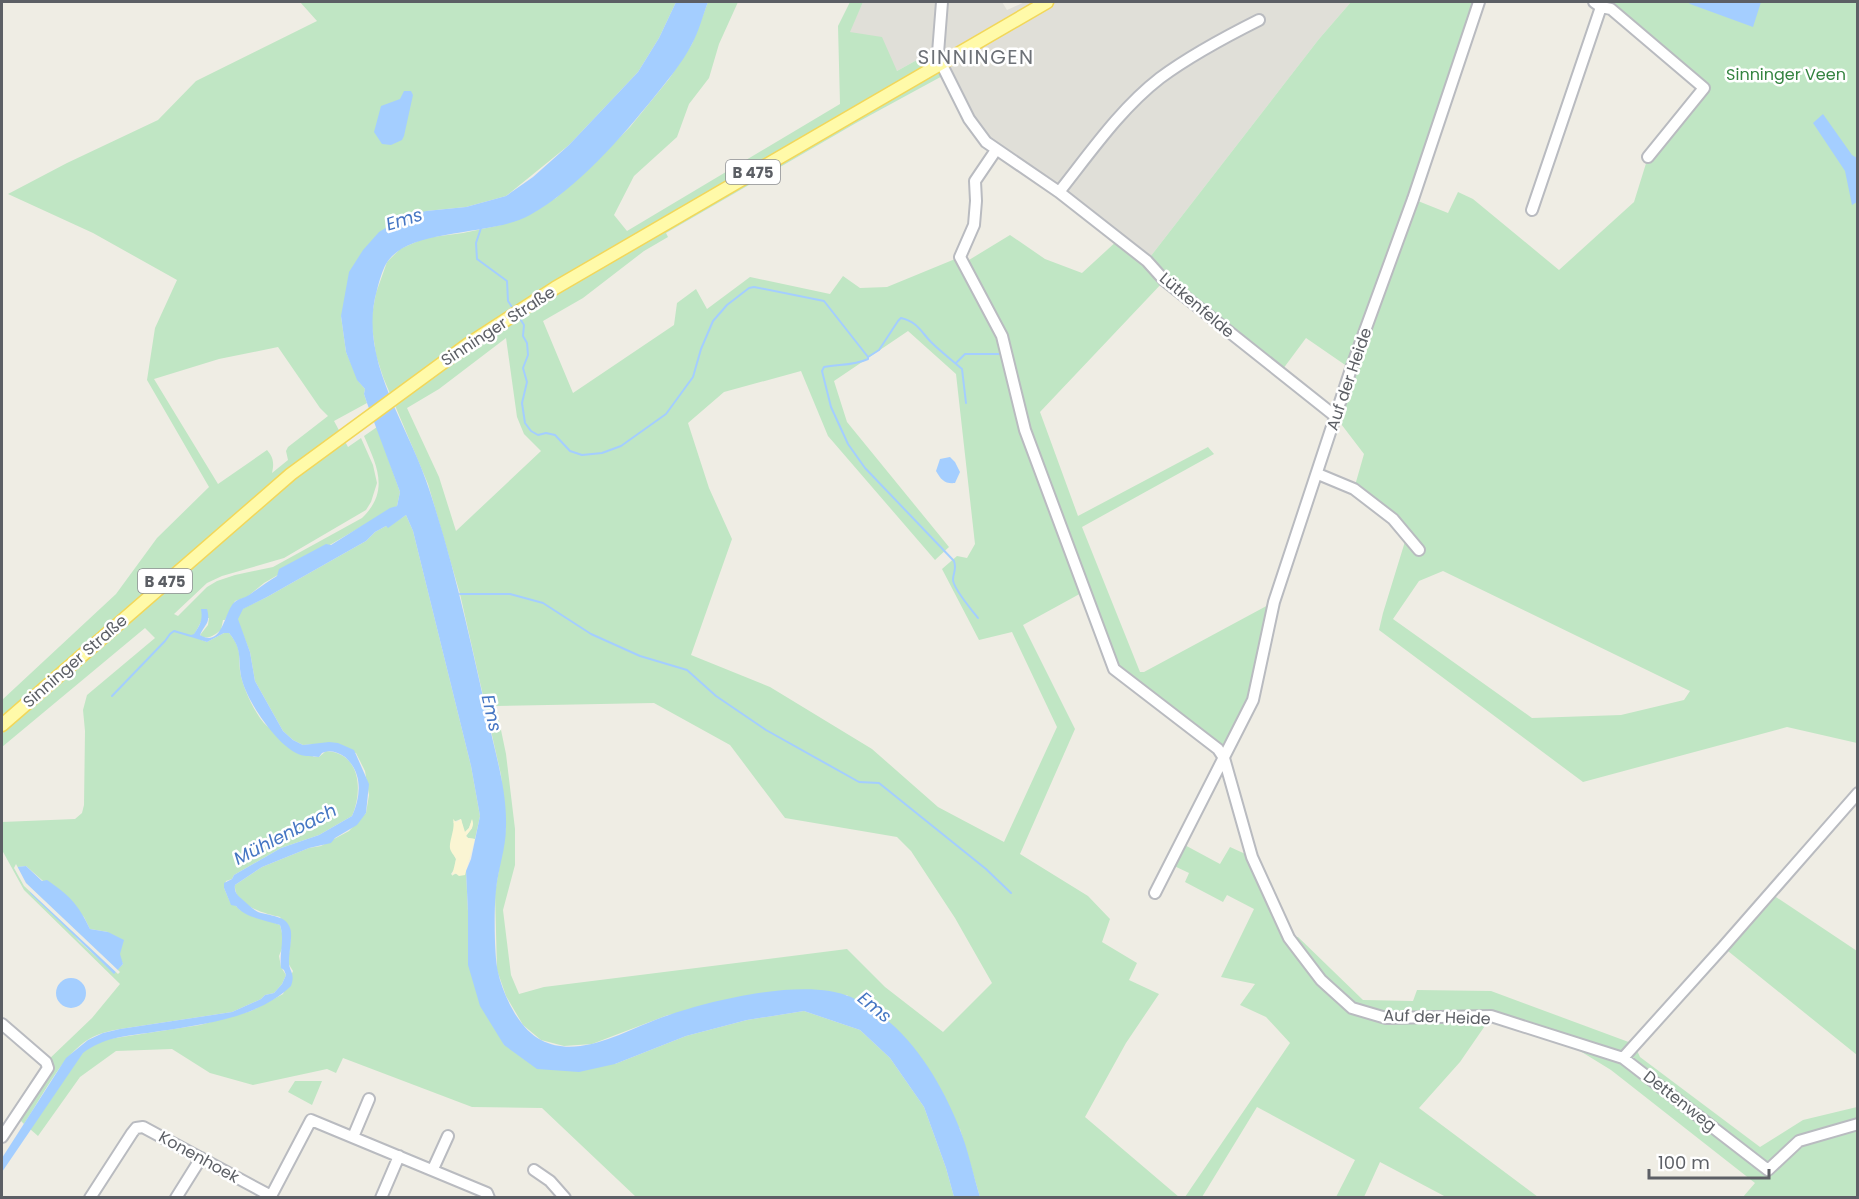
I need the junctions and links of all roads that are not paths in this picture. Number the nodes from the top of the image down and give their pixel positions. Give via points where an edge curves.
1 (942, 2) edge
2 (1047, 2) edge
3 (1479, 2) edge
4 (1597, 4) edge
5 (1259, 20) dead end
6 (941, 63) junction
7 (996, 150) junction
8 (1648, 157) dead end
9 (1059, 192) junction
10 (1532, 210) dead end
11 (1335, 417) junction
12 (1317, 474) junction
13 (1419, 550) dead end
14 (2, 725) edge
15 (1224, 758) junction
16 (1857, 793) edge
17 (1155, 893) dead end
18 (2, 1024) edge
19 (1623, 1058) junction
20 (369, 1099) dead end
21 (1857, 1124) edge
22 (448, 1136) dead end
23 (2, 1137) edge
24 (353, 1137) junction
25 (399, 1156) junction
26 (201, 1158) junction
27 (433, 1169) junction
28 (534, 1170) dead end
29 (90, 1197) edge
30 (176, 1197) edge
31 (271, 1197) edge
32 (381, 1197) edge
33 (489, 1197) edge
34 (565, 1197) edge

1 - 6 street via 938,53
2 - 6 main road, Sinninger Straße / B 475
3 - 11 street, Auf der Heide
4 - 8 street via 1611,9 1704,88
4 - 10 street
5 - 9 street via 1159,79 1116,120
6 - 7 street, Lütkenfelde via 969,119
6 - 14 main road, Sinninger Straße / B 475 via 532,302 430,371 291,474
7 - 9 street, Lütkenfelde
7 - 15 street, Auf der Heide via 975,181 974,225 960,257 1002,336 1025,430 1114,669 1218,748
9 - 11 street, Lütkenfelde
11 - 12 street, Auf der Heide
12 - 13 street via 1354,489 1393,519
12 - 15 street, Auf der Heide via 1274,602 1253,700
15 - 17 street, Auf der Heide
15 - 19 street, Auf der Heide via 1252,857 1289,938 1321,980 1352,1008 1386,1018 1491,1016
16 - 19 street
18 - 23 street via 48,1068
19 - 21 street, Dettenweg via 1768,1170 1799,1141
20 - 24 street
22 - 27 street
24 - 25 street
24 - 31 street via 311,1120
25 - 27 street
25 - 32 street
26 - 29 street, Konenhoek via 151,1130 136,1128
26 - 30 street
26 - 31 street, Konenhoek
27 - 33 street
28 - 34 street

